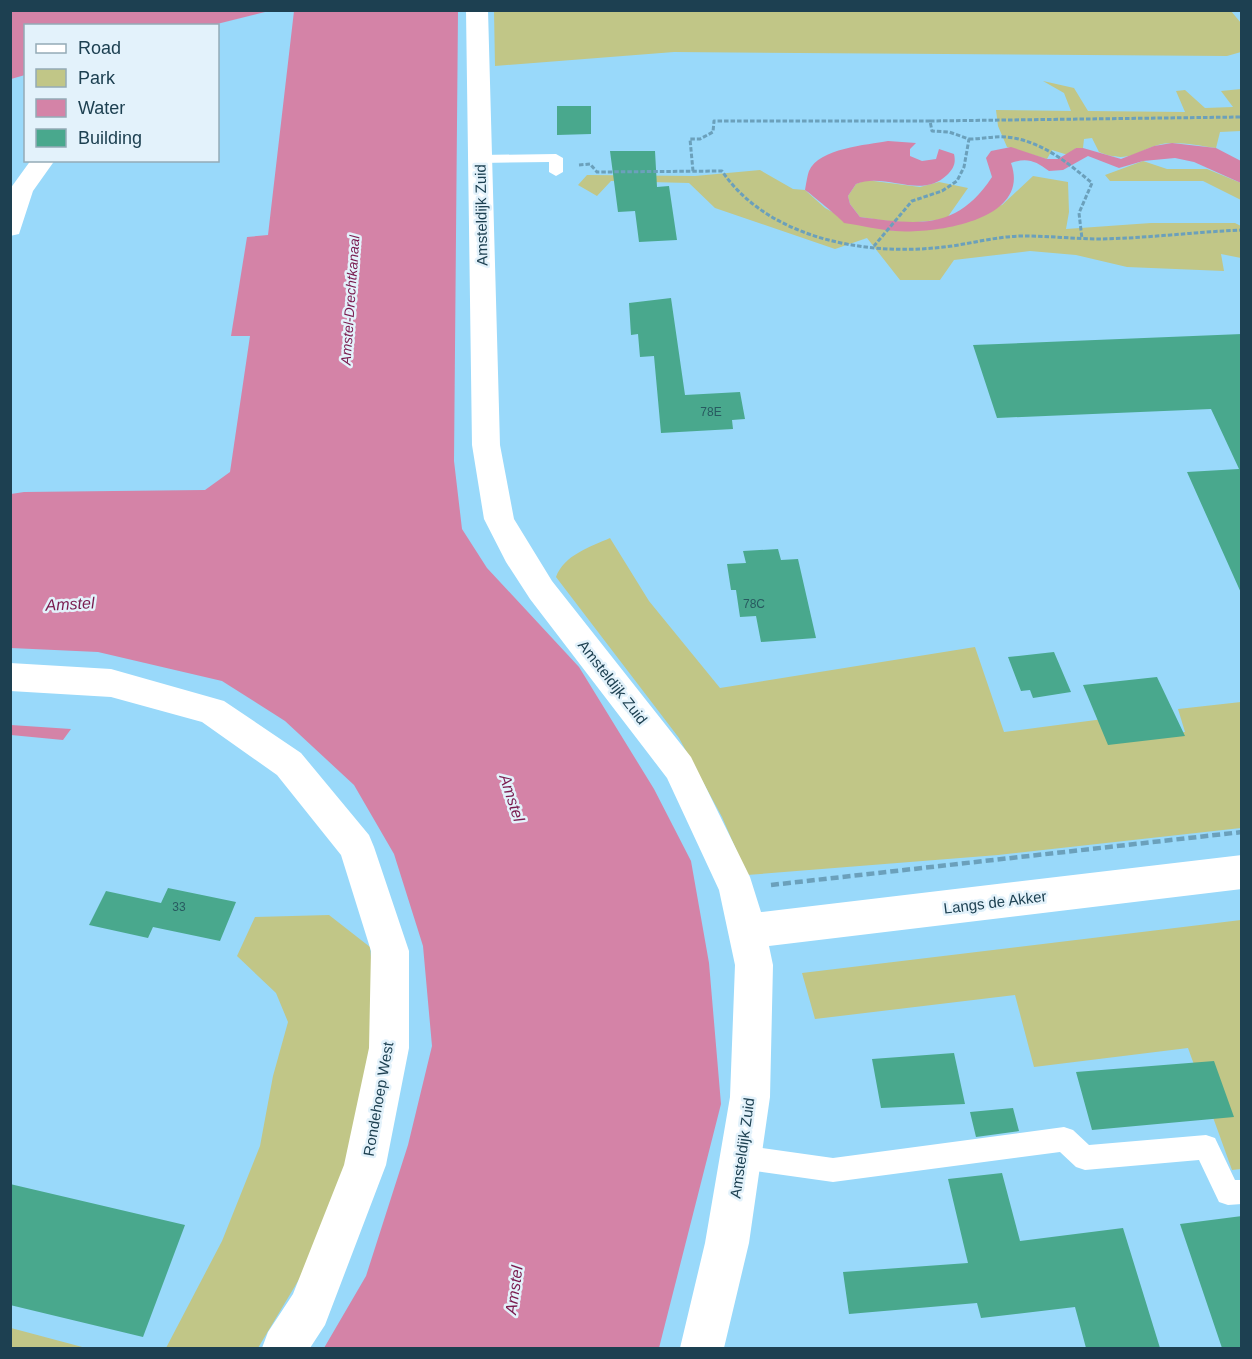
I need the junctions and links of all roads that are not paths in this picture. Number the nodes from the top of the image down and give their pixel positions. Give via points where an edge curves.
1 (477, 10) edge
2 (480, 159) junction
3 (40, 164) edge
4 (10, 166) edge
5 (556, 168) road end
6 (10, 228) edge
7 (10, 677) edge
8 (1242, 872) edge
9 (748, 931) junction
10 (741, 1157) junction
11 (1242, 1192) edge
12 (284, 1348) edge
13 (702, 1348) edge

1 - 2 street, Amsteldijk Zuid
2 - 5 lane via 556,158
2 - 9 street, Amsteldijk Zuid via 486,445 500,519 517,554 542,590 679,768 736,889
3 - 4 street
3 - 6 street via 21,191
7 - 12 street, Rondehoep West via 111,683 212,711 288,764 356,847 390,951 389,1048 366,1165 309,1309
8 - 9 street, Langs de Akker
9 - 10 street, Amsteldijk Zuid via 754,964 750,1097
10 - 11 lane via 833,1170 1064,1139 1085,1158 1206,1147 1228,1193
10 - 13 street, Amsteldijk Zuid via 728,1243

